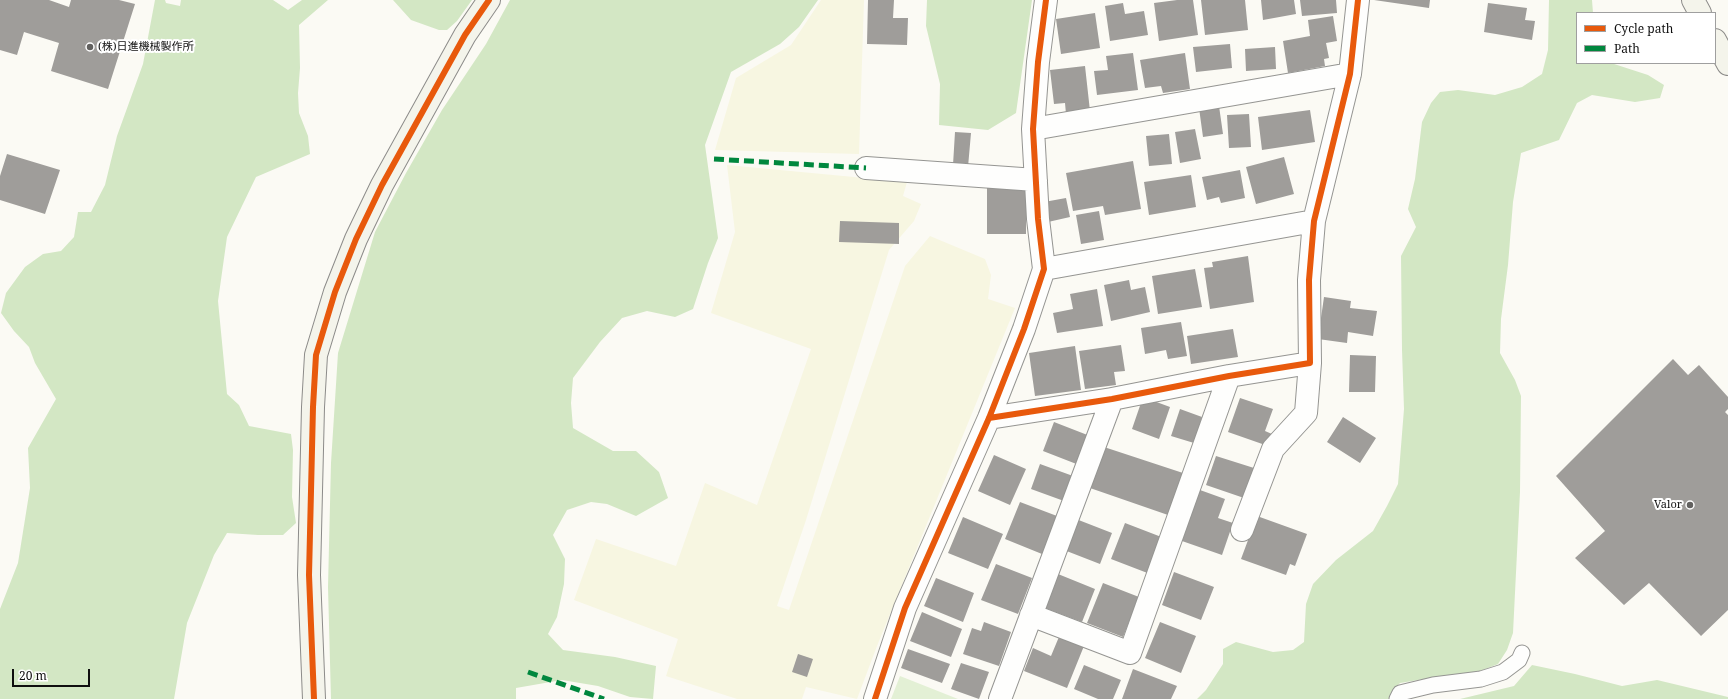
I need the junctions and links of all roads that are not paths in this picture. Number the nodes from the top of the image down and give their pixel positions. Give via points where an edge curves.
1 (489, 0) edge
2 (1046, 0) edge
3 (1358, 0) edge
4 (1693, 0) edge
5 (1699, 12) edge
6 (1716, 42) edge
7 (1728, 64) edge
8 (1350, 74) junction
9 (1033, 129) junction
10 (866, 168) dead end
11 (1036, 180) junction
12 (1314, 221) junction
13 (1044, 269) junction
14 (1310, 363) junction
15 (1229, 376) junction
16 (1112, 399) junction
17 (989, 418) junction
18 (1242, 530) dead end
19 (1031, 615) junction
20 (1522, 653) dead end
21 (314, 699) edge
22 (874, 699) edge
23 (1000, 699) edge
24 (1397, 699) edge

1 - 21 street via 465,35 382,184 335,292 316,355 312,406 309,575
2 - 9 street
3 - 8 street
4 - 5 street
6 - 7 street
8 - 9 street
8 - 12 street
9 - 11 street
10 - 11 street
11 - 13 street
12 - 13 street
12 - 14 street via 1309,280
13 - 17 street via 1024,329
14 - 15 street
14 - 18 street via 1306,413 1273,449
15 - 16 street
15 - 19 street via 1130,653
16 - 17 street
16 - 19 street
17 - 22 street via 905,608
19 - 23 street
20 - 24 lane via 1519,660 1503,672 1481,679 1433,685 1400,693

